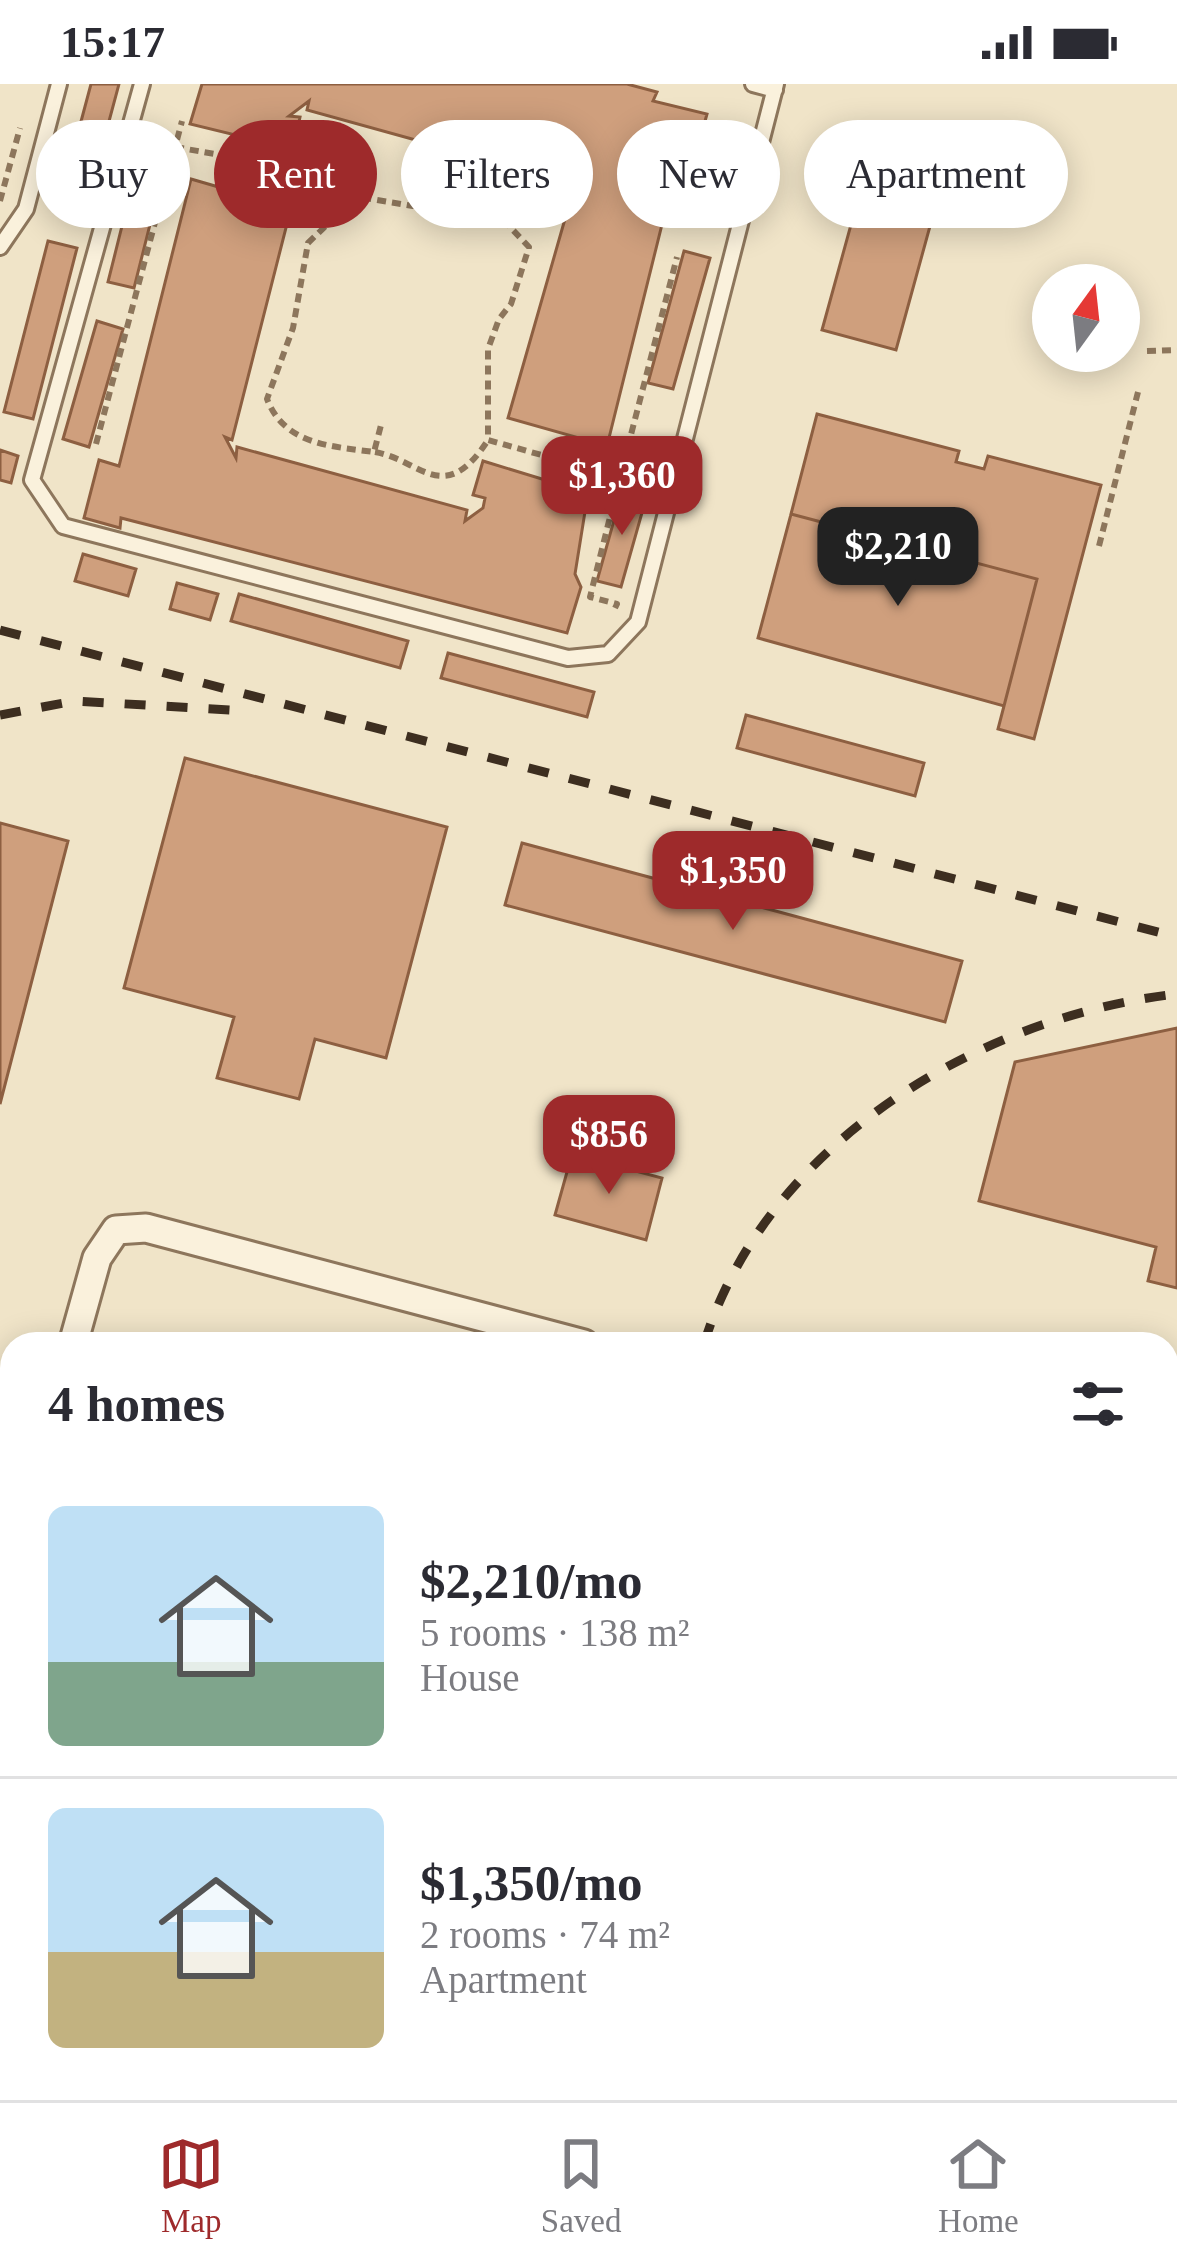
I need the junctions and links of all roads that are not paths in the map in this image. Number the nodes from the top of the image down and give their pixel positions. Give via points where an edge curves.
1 (59, 84) edge
2 (142, 84) edge
3 (753, 84) edge
4 (776, 87) edge
5 (0, 248) edge
6 (76, 1332) edge
7 (539, 1332) edge

1 - 5 lane via 26,209
2 - 4 lane via 32,480 64,526 568,658 608,654 638,622
3 - 4 lane
6 - 7 street via 97,1258 116,1230 146,1228

